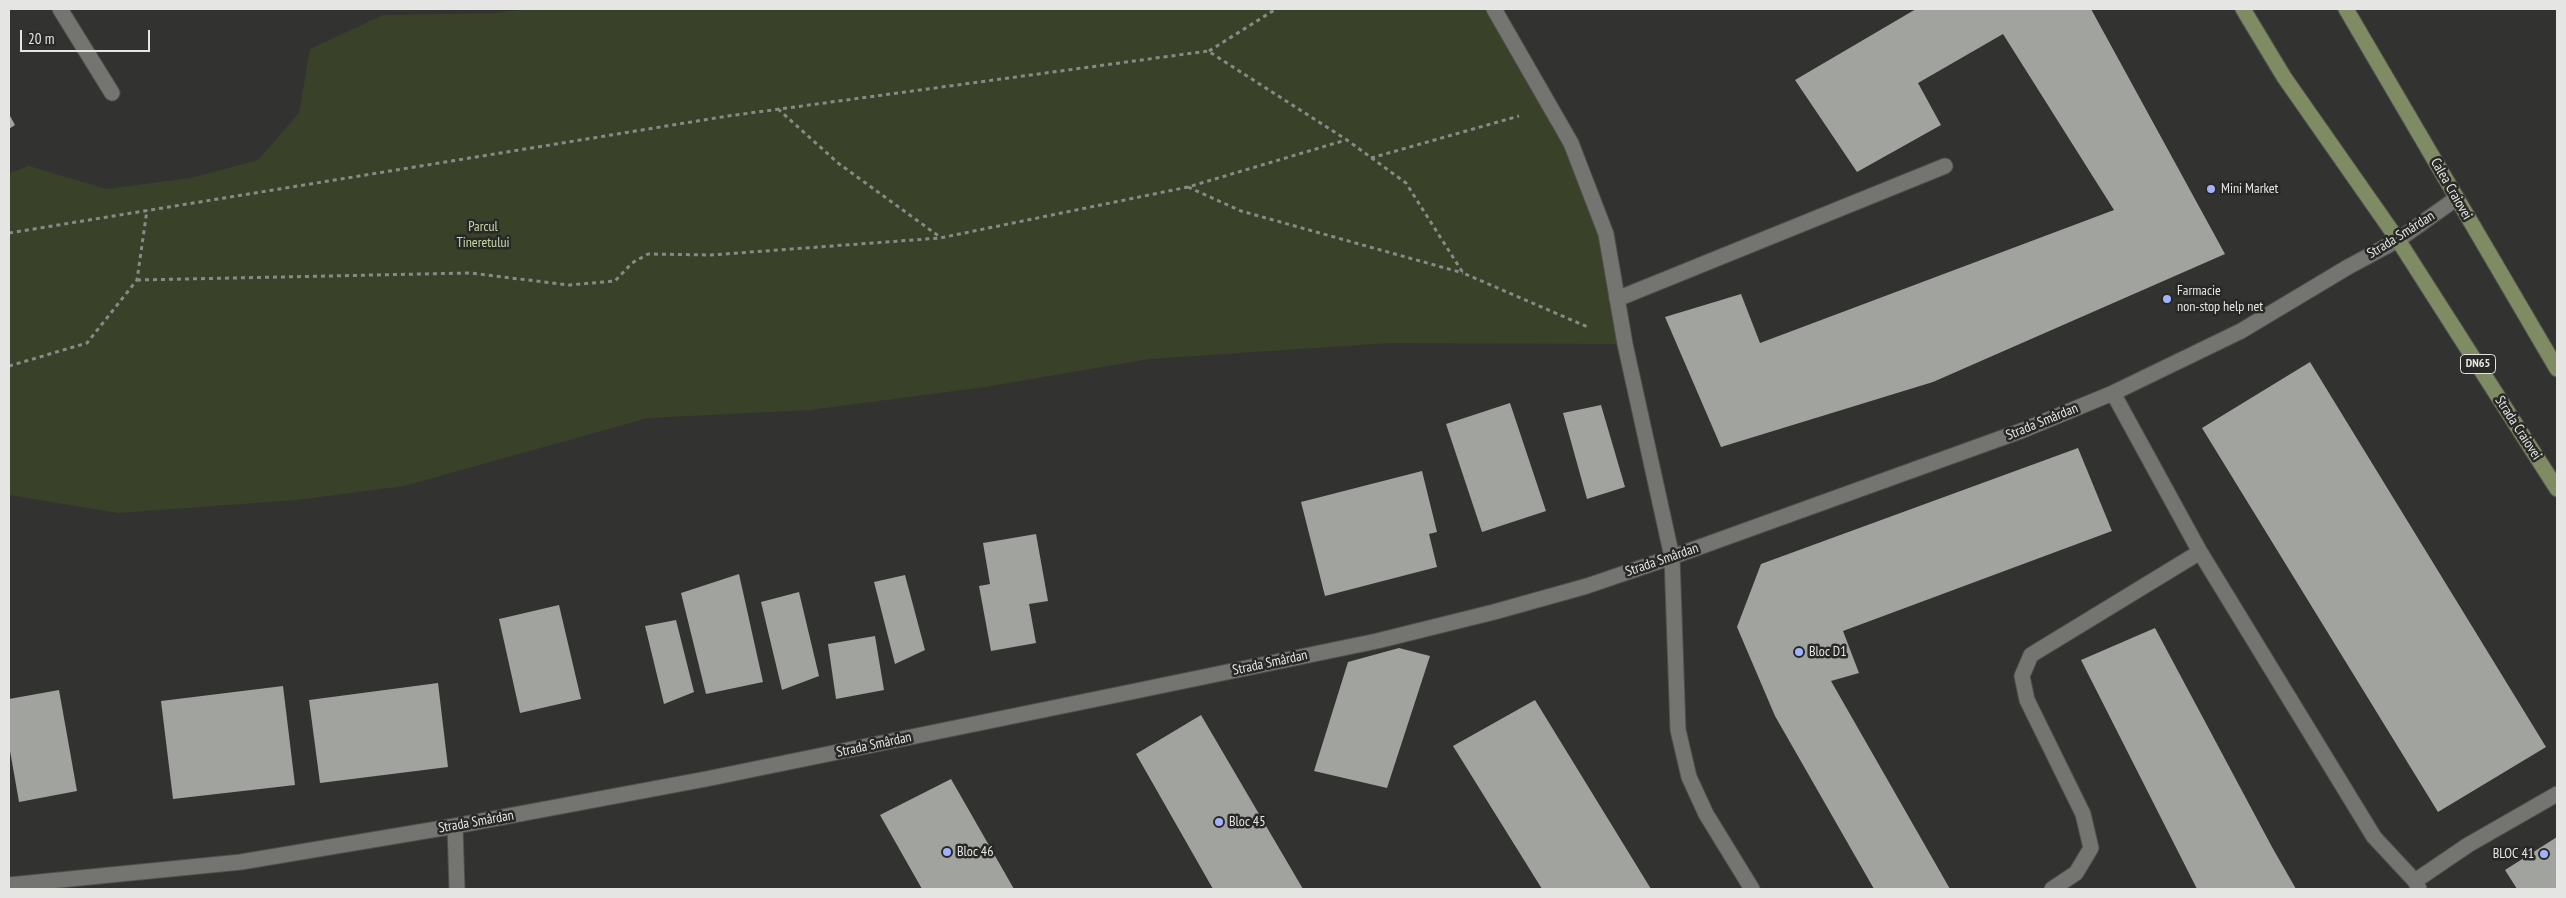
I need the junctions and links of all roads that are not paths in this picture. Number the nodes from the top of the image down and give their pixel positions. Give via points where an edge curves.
1 (60, 9) edge
2 (1494, 9) edge
3 (2243, 9) edge
4 (2346, 9) edge
5 (112, 93) dead end
6 (1945, 166) dead end
7 (2457, 198) junction
8 (2398, 240) junction
9 (1618, 299) junction
10 (2557, 369) edge
11 (2113, 393) junction
12 (2557, 489) edge
13 (2200, 552) junction
14 (1672, 557) junction
15 (2557, 794) edge
16 (455, 826) junction
17 (9, 884) edge
18 (2417, 885) edge
19 (457, 889) edge
20 (1752, 889) edge
21 (2052, 889) edge

1 - 5 street
2 - 9 street via 1571,143 1606,234
3 - 8 main road, DN65 via 2284,78
4 - 7 main road, Calea Craiovei
6 - 9 street
7 - 8 street, Strada Smârdan
7 - 10 main road, Calea Craiovei
8 - 11 street, Strada Smârdan via 2241,331
8 - 12 main road, Strada Craiovei / DN65
9 - 14 street
11 - 13 street
11 - 14 street, Strada Smârdan via 2021,431
13 - 18 street via 2374,837
13 - 21 street via 2031,655 2022,676 2027,700 2083,814 2091,848 2076,873
14 - 16 street, Strada Smârdan via 1587,586 1377,641 716,777
14 - 20 street via 1680,740 1689,777 1706,814
15 - 18 street via 2468,845
16 - 17 street, Strada Smârdan via 241,862
16 - 19 street

